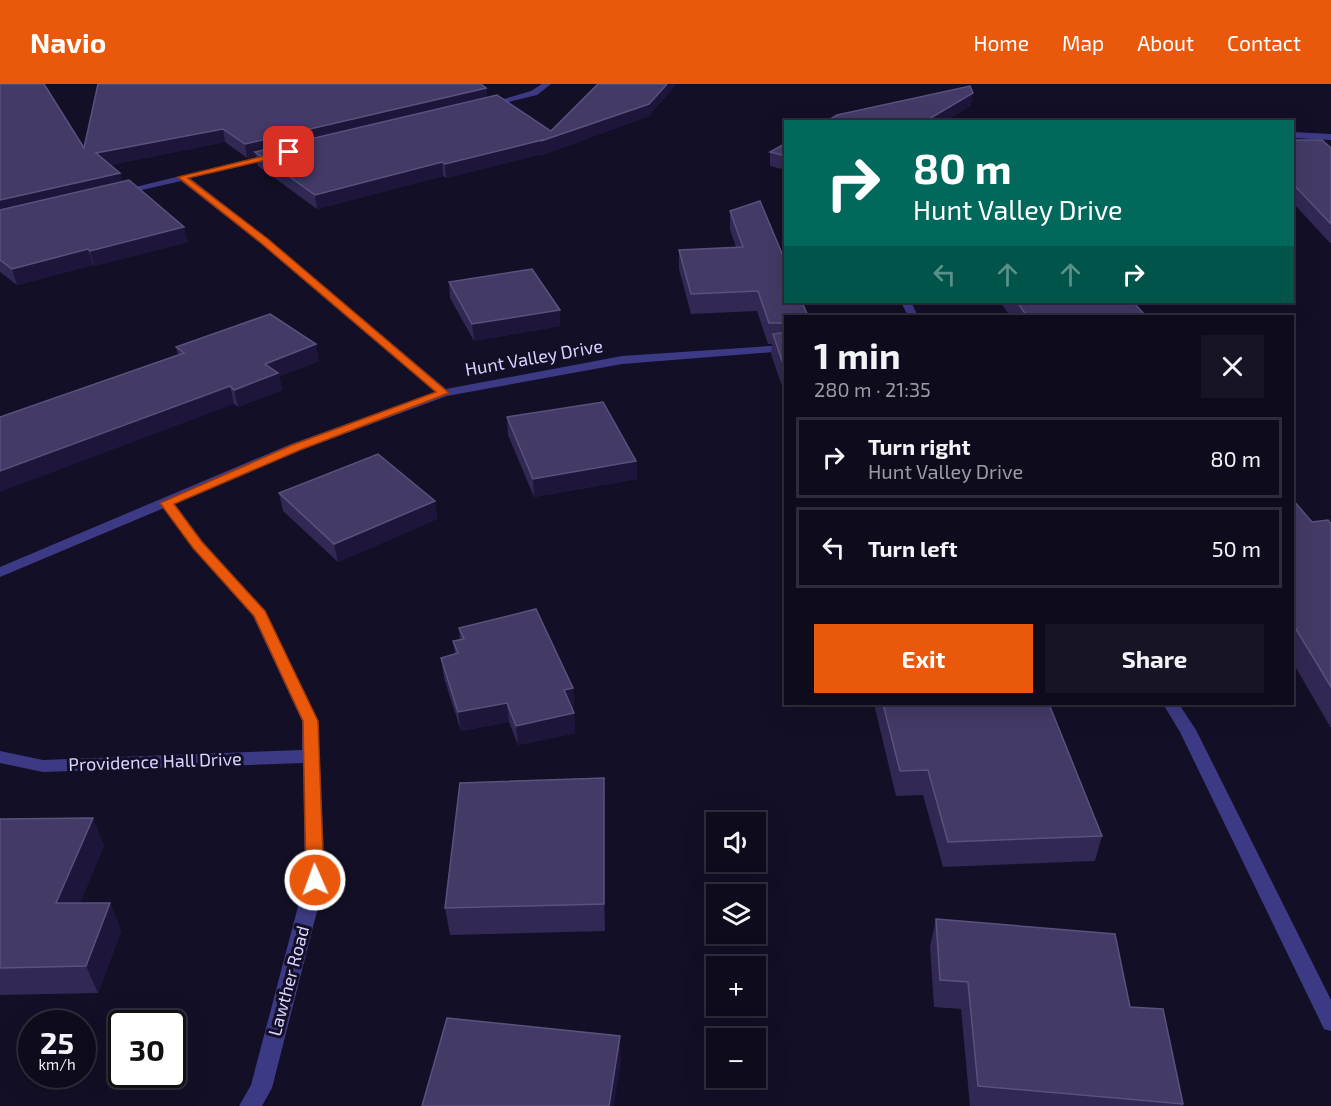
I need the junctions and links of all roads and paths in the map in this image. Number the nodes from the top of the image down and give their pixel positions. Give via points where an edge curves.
1 (547, 84) edge
2 (482, 107) edge
3 (1294, 135) edge
4 (1331, 137) edge
5 (283, 154) edge
6 (182, 177) junction
7 (112, 194) edge
8 (784, 348) edge
9 (444, 393) junction
10 (167, 503) junction
11 (0, 572) edge
12 (1172, 705) edge
13 (311, 756) junction
14 (0, 757) edge
15 (1331, 1022) edge
16 (250, 1106) edge

1 - 2 street via 534,93
3 - 4 street
5 - 6 street
6 - 7 street
6 - 9 street
8 - 9 street, Hunt Valley Drive via 622,360
9 - 10 street, Hunt Valley Drive via 296,447
10 - 11 street, Hunt Valley Drive
10 - 13 street, Lawther Road via 198,545 260,614 310,721
12 - 15 street via 1188,730
13 - 14 street, Providence Hall Drive via 43,766
13 - 16 street, Lawther Road via 315,880 261,1088

